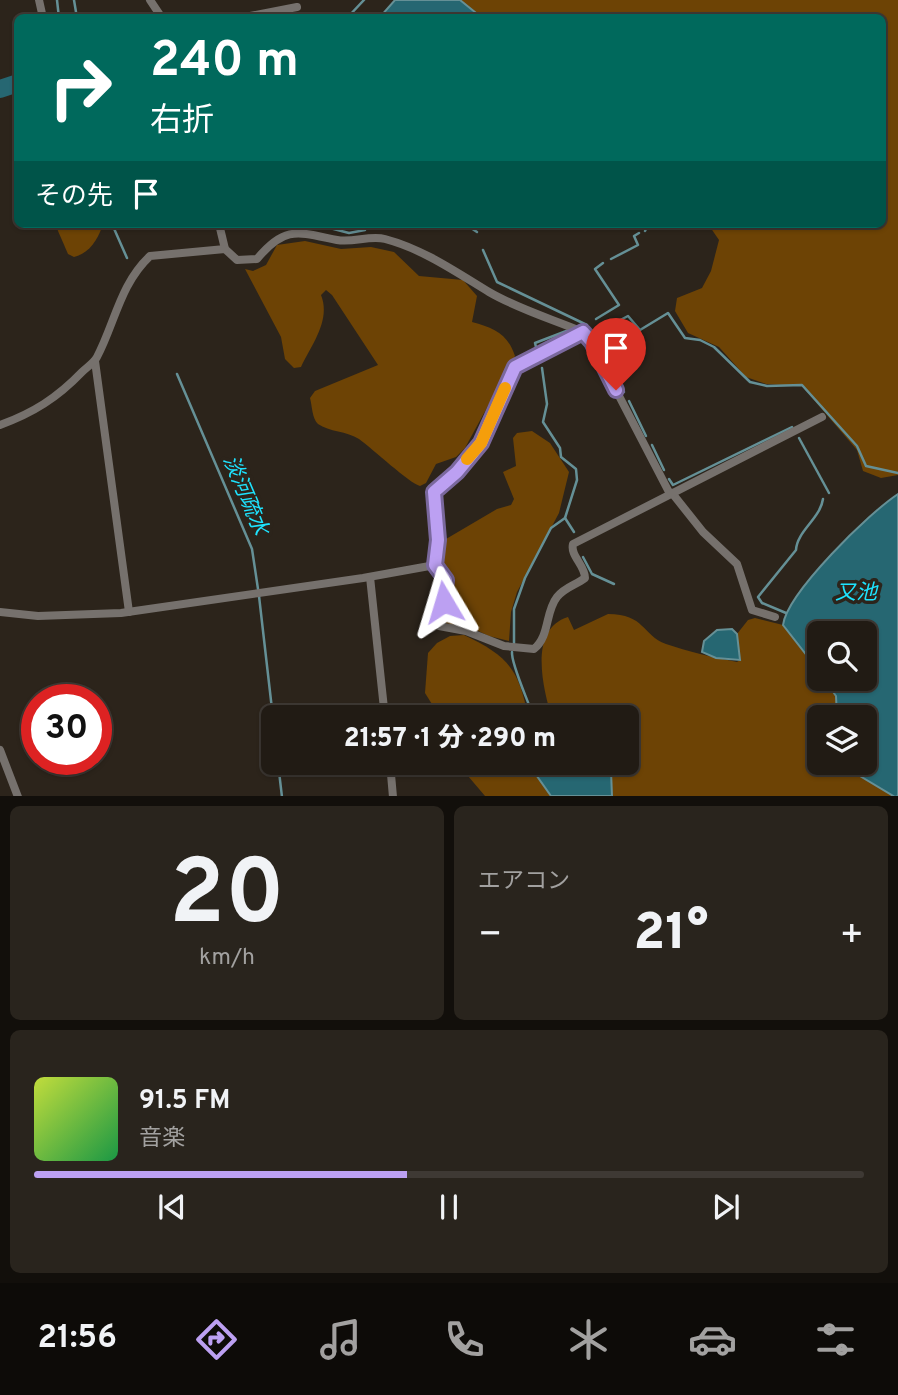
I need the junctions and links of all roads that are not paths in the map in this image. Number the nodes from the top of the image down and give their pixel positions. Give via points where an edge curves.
1 (297, 6) dead end
2 (259, 14) edge
3 (220, 228) edge
4 (225, 249) junction
5 (583, 332) junction
6 (95, 361) junction
7 (822, 417) dead end
8 (0, 425) edge
9 (671, 494) junction
10 (435, 565) junction
11 (370, 577) junction
12 (0, 612) edge
13 (129, 612) junction
14 (775, 617) dead end
15 (384, 705) edge
16 (0, 750) edge
17 (391, 775) edge
18 (18, 796) edge
19 (393, 796) edge

1 - 2 street
3 - 4 street
4 - 5 street via 237,260 257,259 272,240 284,235 318,234 351,242 382,238 420,252 491,293
4 - 6 street via 150,256 115,309
5 - 9 street
5 - 10 street via 515,367 481,443 434,492
6 - 8 street via 61,394 30,414
6 - 13 street
7 - 9 street
9 - 10 street via 573,544 586,578 558,596 534,649 504,646 439,626 446,585
9 - 14 street via 737,564 751,609
10 - 11 street
11 - 13 street
11 - 15 street
12 - 13 street via 38,616
16 - 18 street
17 - 19 street

